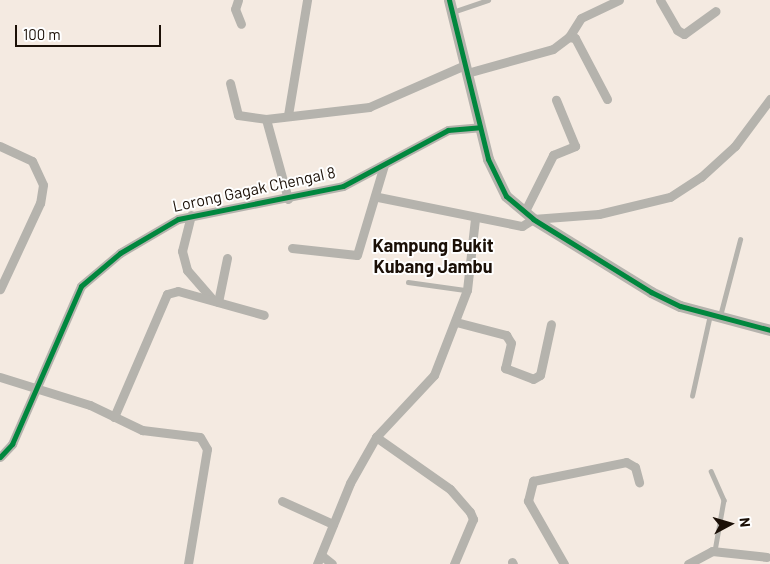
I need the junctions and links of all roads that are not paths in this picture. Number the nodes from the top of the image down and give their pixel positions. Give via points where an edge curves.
1 (238, 0) edge
2 (307, 0) edge
3 (449, 0) edge
4 (488, 0) edge
5 (619, 0) edge
6 (660, 0) edge
7 (716, 11) dead end
8 (453, 12) junction
9 (241, 24) dead end
10 (569, 36) junction
11 (466, 69) junction
12 (230, 84) dead end
13 (607, 99) dead end
14 (770, 99) edge
15 (556, 100) dead end
16 (288, 115) junction
17 (266, 119) junction
18 (480, 127) junction
19 (0, 146) edge
20 (384, 165) junction
21 (378, 197) junction
22 (288, 199) junction
23 (191, 215) junction
24 (529, 215) junction
25 (475, 219) junction
26 (740, 240) dead end
27 (292, 248) dead end
28 (227, 258) dead end
29 (408, 282) dead end
30 (0, 289) edge
31 (467, 290) junction
32 (216, 301) junction
33 (264, 315) dead end
34 (714, 316) junction
35 (456, 322) junction
36 (551, 324) dead end
37 (770, 330) edge
38 (0, 377) edge
39 (32, 386) junction
40 (692, 396) dead end
41 (114, 417) junction
42 (376, 437) junction
43 (0, 457) edge
44 (711, 472) dead end
45 (639, 482) dead end
46 (282, 501) dead end
47 (333, 524) junction
48 (715, 551) junction
49 (767, 557) dead end
50 (319, 560) edge
51 (188, 564) edge
52 (332, 564) edge
53 (454, 564) edge
54 (564, 564) edge
55 (688, 564) edge

1 - 9 street via 235,9
2 - 16 street
3 - 8 street
4 - 8 lane
5 - 10 street via 581,18
6 - 7 street via 684,34
8 - 11 street
10 - 11 street via 552,49
10 - 13 street
11 - 16 street via 369,107
11 - 18 street
12 - 17 street via 238,115
14 - 24 street via 735,146 701,177 670,197 598,214
15 - 24 street via 575,146 548,162
16 - 17 street
17 - 22 street
18 - 20 street, Lorong Gagak Chengal 8 via 448,130
18 - 24 street via 494,176 506,196
19 - 30 street via 32,161 43,185 40,203
20 - 21 street
20 - 22 street, Lorong Gagak Chengal 8 via 343,186
21 - 25 street
21 - 27 street via 357,255
22 - 23 street, Lorong Gagak Chengal 8
23 - 32 street via 182,251 187,270
23 - 39 street, Lorong Gagak Chengal 8 via 169,223 90,276 81,286
24 - 25 street via 522,226
24 - 34 street via 650,292
25 - 31 street
26 - 34 lane
28 - 32 street
29 - 31 lane
31 - 35 street
32 - 33 street
32 - 41 street via 178,291 167,294
34 - 37 street
34 - 40 lane
35 - 36 street via 506,335 510,342 506,368 533,379 540,375
35 - 42 street via 434,376
38 - 39 street
39 - 41 street
39 - 43 street, Lorong Gagak Chengal 8 via 12,444
41 - 51 street via 142,430 194,436 205,442
42 - 47 street
42 - 53 street via 450,489 470,512 473,518
44 - 48 lane via 724,500
45 - 54 street via 635,467 626,462 533,481 528,501
46 - 47 street
47 - 50 street
48 - 49 street
48 - 55 street
50 - 52 street

